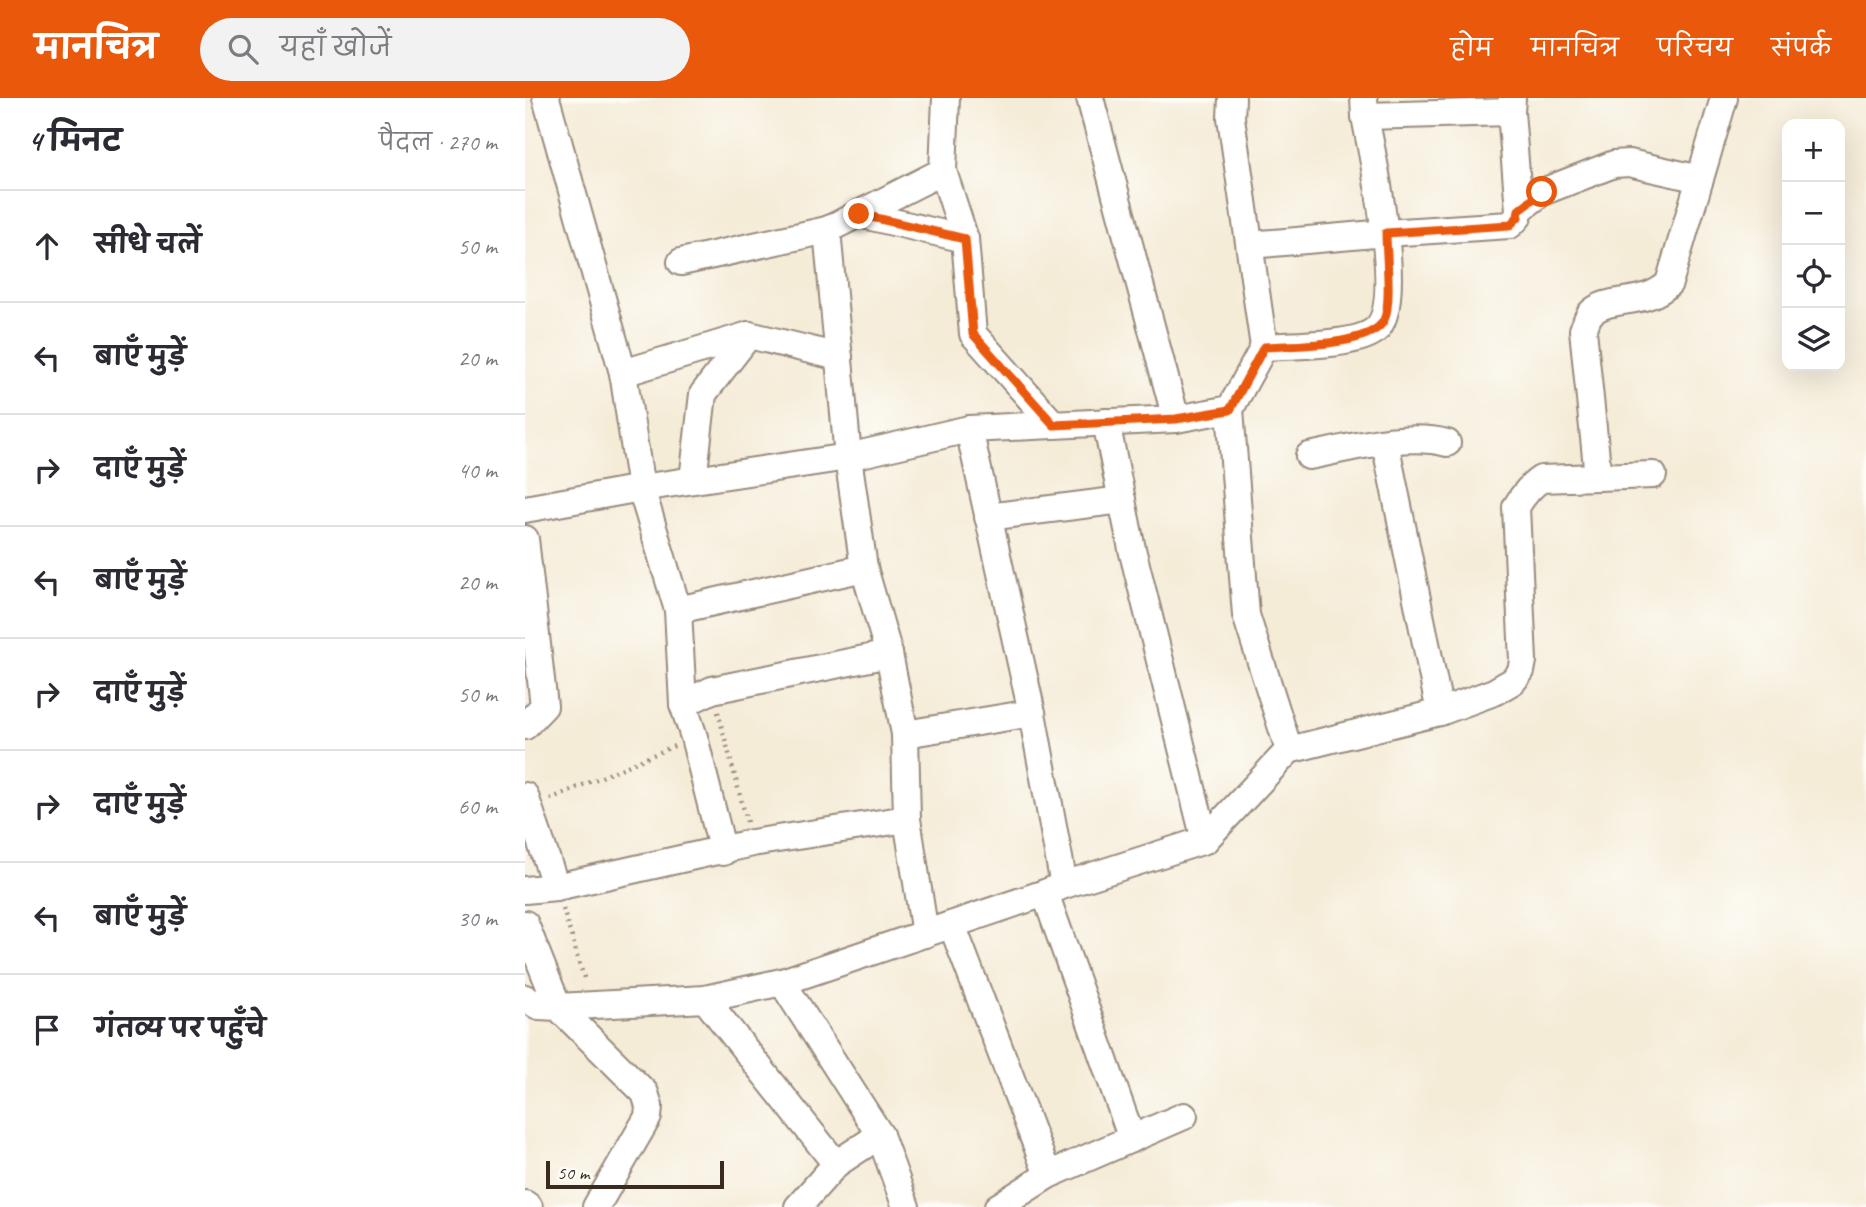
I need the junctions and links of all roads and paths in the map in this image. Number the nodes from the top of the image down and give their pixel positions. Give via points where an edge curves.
1 (546, 98) edge
2 (946, 98) edge
3 (1090, 98) edge
4 (1232, 98) edge
5 (1724, 98) edge
6 (1511, 105) edge
7 (1364, 107) edge
8 (943, 171) junction
9 (1700, 179) junction
10 (1519, 210) junction
11 (859, 214) junction
12 (827, 230) junction
13 (1386, 233) junction
14 (965, 239) junction
15 (1250, 245) junction
16 (681, 262) dead end
17 (749, 335) junction
18 (1264, 347) junction
19 (839, 357) junction
20 (623, 373) junction
21 (1230, 410) junction
22 (1176, 419) junction
23 (1106, 422) junction
24 (1054, 425) junction
25 (969, 429) junction
26 (1385, 442) junction
27 (1447, 443) dead end
28 (1309, 456) dead end
29 (848, 457) junction
30 (1653, 475) dead end
31 (1598, 477) junction
32 (693, 480) junction
33 (641, 488) junction
34 (1122, 500) junction
35 (525, 509) edge
36 (988, 517) junction
37 (525, 539) edge
38 (864, 568) junction
39 (678, 610) junction
40 (889, 654) junction
41 (712, 690) junction
42 (683, 704) junction
43 (535, 710) edge
44 (1440, 712) junction
45 (1032, 713) junction
46 (525, 726) edge
47 (905, 734) junction
48 (694, 737) junction
49 (1289, 750) junction
50 (527, 802) edge
51 (907, 819) junction
52 (1205, 840) junction
53 (752, 844) junction
54 (723, 852) junction
55 (557, 887) junction
56 (1054, 889) junction
57 (525, 890) edge
58 (525, 925) edge
59 (952, 925) junction
60 (926, 934) junction
61 (782, 982) junction
62 (705, 999) junction
63 (592, 1005) junction
64 (537, 1009) edge
65 (1184, 1116) dead end
66 (880, 1135) junction
67 (1132, 1139) junction
68 (836, 1164) junction
69 (1048, 1175) junction
70 (596, 1207) edge
71 (798, 1207) edge
72 (906, 1207) edge
73 (998, 1207) edge

1 - 20 street
2 - 8 street
3 - 22 street
4 - 15 street
5 - 9 street
6 - 7 street
6 - 10 street
7 - 13 street
8 - 11 street
8 - 14 street
9 - 10 street via 1629,163 1614,164 1542,192
9 - 31 street via 1669,284 1646,298 1605,305 1590,314 1583,330
10 - 13 street via 1514,222 1502,227
11 - 12 street
11 - 14 street
12 - 16 street
12 - 19 street
13 - 15 street
13 - 18 street via 1387,305 1383,321 1374,331 1336,342
14 - 24 street via 973,334
15 - 18 street
17 - 19 street
17 - 20 street
17 - 32 street via 703,394
18 - 21 street
19 - 29 street
20 - 33 street
21 - 22 street
21 - 49 street via 1246,615
22 - 23 street
23 - 24 street
23 - 34 street
24 - 25 street
25 - 29 street
25 - 36 street
26 - 27 street
26 - 28 street
26 - 44 street
29 - 32 street
29 - 38 street
30 - 31 street
31 - 44 street via 1541,479 1522,498 1516,507 1521,671 1494,692
32 - 33 street
33 - 35 street
33 - 39 street
34 - 36 street
34 - 52 street
36 - 45 street
37 - 43 street
38 - 39 street
38 - 40 street
39 - 42 street
40 - 41 street
40 - 47 street
41 - 42 street
41 - 53 path
42 - 48 street
43 - 46 street
44 - 49 street
45 - 47 street
45 - 56 street
47 - 51 street
48 - 50 path
48 - 54 street
49 - 52 street
50 - 55 street
51 - 53 street
51 - 60 street
52 - 56 street
53 - 54 street
54 - 55 street
55 - 57 street
55 - 63 path
56 - 59 street
56 - 67 street
58 - 64 street
59 - 60 street
59 - 69 street
60 - 61 street
61 - 62 street
61 - 66 street
62 - 63 street
62 - 68 street
63 - 64 street
64 - 70 street via 645,1093 649,1106 648,1116
65 - 67 street
66 - 68 street
66 - 72 street
67 - 69 street
68 - 71 street
69 - 73 street

